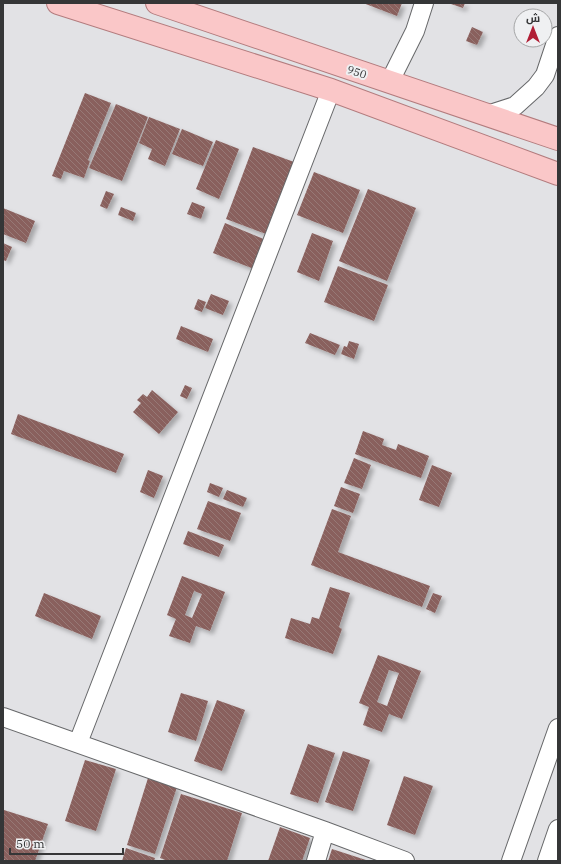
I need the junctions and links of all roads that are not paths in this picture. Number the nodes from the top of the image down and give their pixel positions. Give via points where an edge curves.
1 (58, 3) edge
2 (424, 3) edge
3 (166, 4) edge
4 (558, 36) edge
5 (390, 83) junction
6 (332, 90) junction
7 (487, 115) junction
8 (558, 139) edge
9 (558, 174) edge
10 (3, 717) edge
11 (558, 728) edge
12 (78, 743) junction
13 (558, 829) edge
14 (325, 831) junction
15 (316, 861) edge
16 (405, 861) edge
17 (511, 861) edge
18 (547, 861) edge

1 - 6 main road
2 - 5 street via 415,31
3 - 5 main road, 950 / 950
4 - 7 street via 545,75 536,87 515,106
5 - 7 main road, 950 / 950
6 - 9 main road
6 - 12 street
7 - 8 main road, 950 / 950
10 - 12 street
11 - 17 street
12 - 14 street
13 - 18 street
14 - 15 street
14 - 16 street

